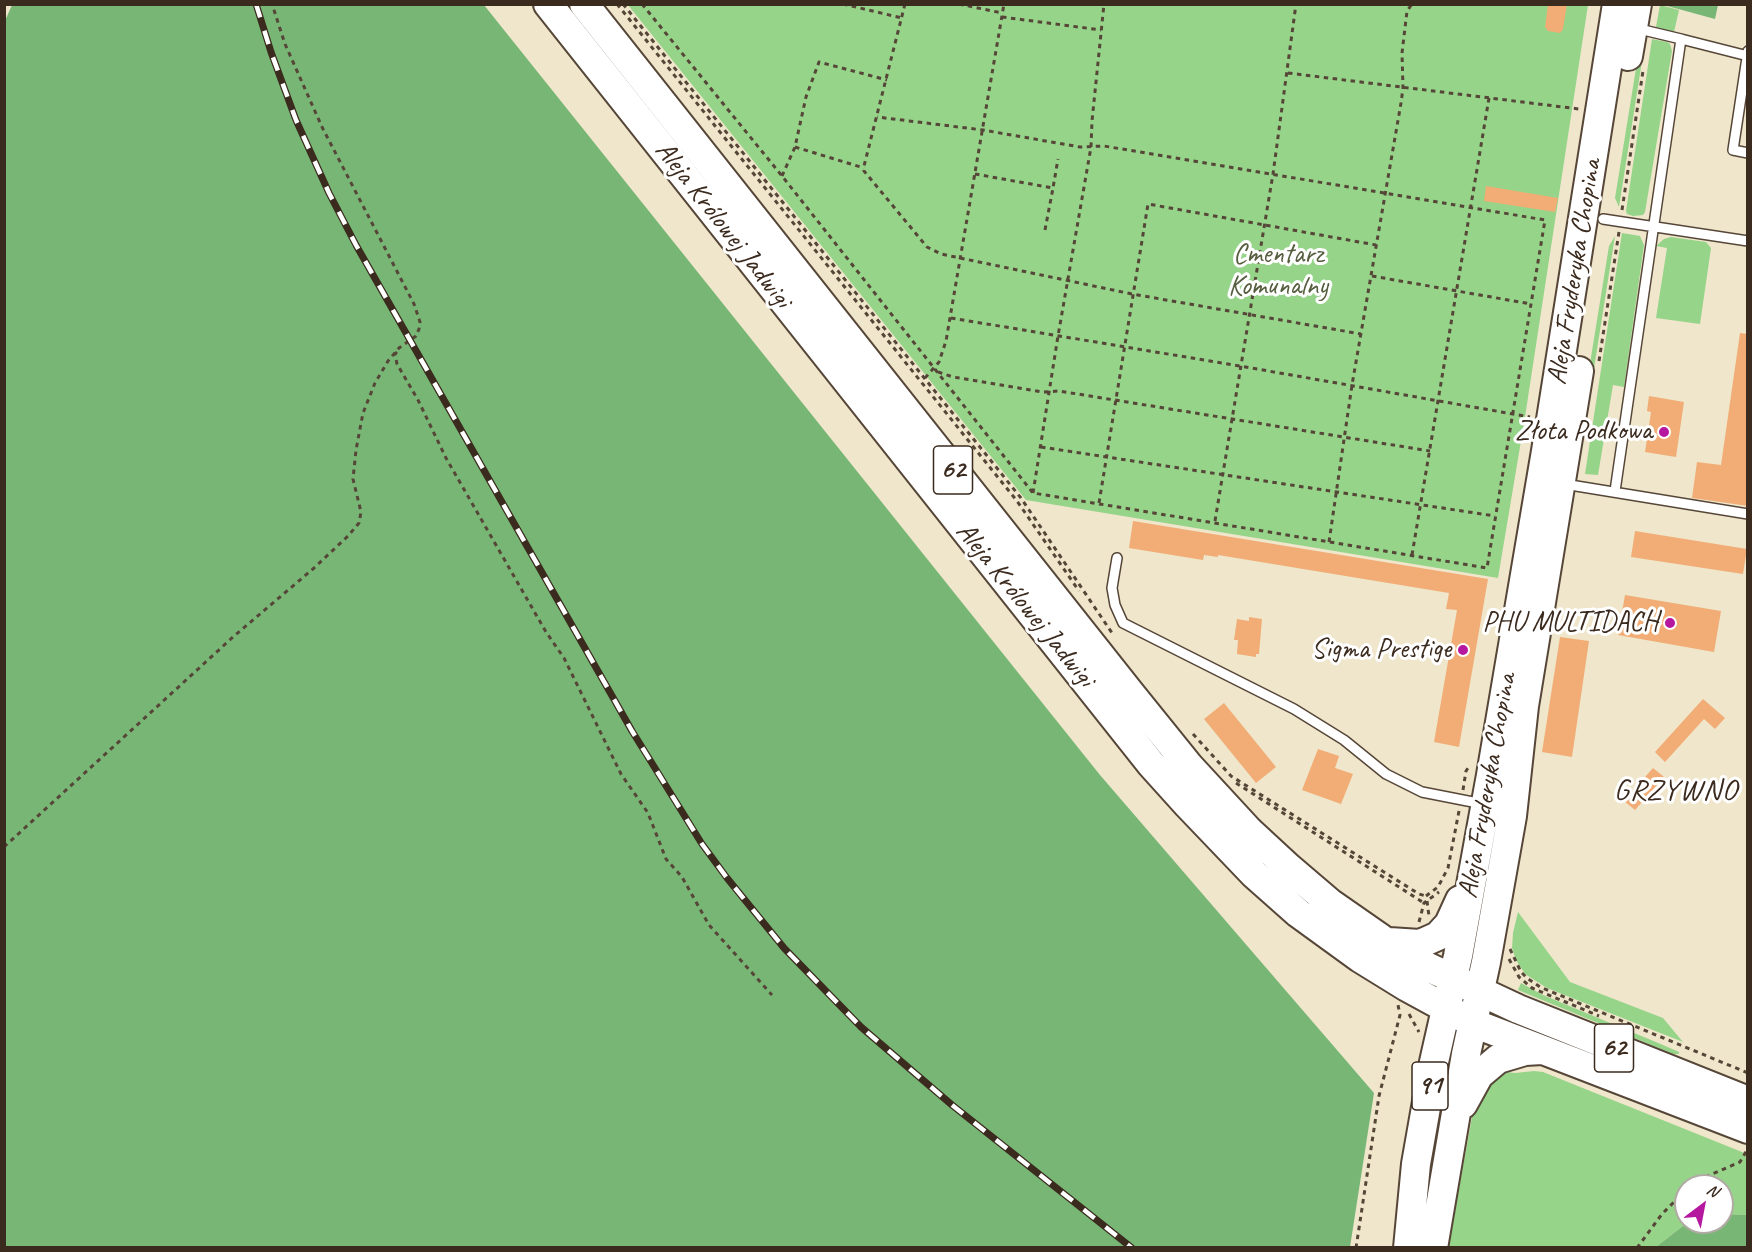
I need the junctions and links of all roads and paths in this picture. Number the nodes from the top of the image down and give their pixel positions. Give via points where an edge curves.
1 (272, 4) edge
2 (548, 4) edge
3 (584, 4) edge
4 (617, 4) edge
5 (624, 4) edge
6 (642, 4) edge
7 (843, 4) edge
8 (905, 4) edge
9 (959, 4) edge
10 (1004, 4) edge
11 (1104, 4) edge
12 (1296, 4) edge
13 (1407, 4) edge
14 (1412, 4) edge
15 (1617, 4) edge
16 (1407, 11) junction
17 (1002, 15) junction
18 (1635, 16) edge
19 (902, 18) junction
20 (1101, 30) junction
21 (1681, 39) junction
22 (1748, 51) edge
23 (1747, 56) edge
24 (1644, 67) dead end
25 (1288, 73) junction
26 (887, 80) junction
27 (1403, 88) junction
28 (1489, 98) junction
29 (1579, 109) dead end
30 (877, 117) junction
31 (983, 130) junction
32 (795, 147) junction
33 (1091, 147) junction
34 (1748, 153) edge
35 (1058, 159) dead end
36 (864, 168) junction
37 (975, 174) junction
38 (1273, 174) junction
39 (782, 176) junction
40 (1053, 188) junction
41 (1385, 192) junction
42 (1471, 207) junction
43 (1612, 220) junction
44 (1264, 225) junction
45 (1653, 226) junction
46 (1045, 230) dead end
47 (1748, 241) edge
48 (1377, 245) junction
49 (961, 258) junction
50 (1372, 276) junction
51 (1067, 280) junction
52 (1457, 292) junction
53 (1132, 294) junction
54 (1531, 304) junction
55 (1248, 314) junction
56 (951, 318) junction
57 (1362, 334) junction
58 (1058, 336) junction
59 (399, 348) junction
60 (1125, 348) junction
61 (1240, 366) junction
62 (934, 369) junction
63 (1597, 372) dead end
64 (925, 378) junction
65 (1352, 386) junction
66 (1049, 391) junction
67 (1116, 400) junction
68 (1438, 401) junction
69 (1512, 415) junction
70 (1530, 417) dead end
71 (1232, 419) junction
72 (1345, 438) junction
73 (1041, 447) junction
74 (1431, 451) junction
75 (1106, 457) junction
76 (1222, 474) junction
77 (1562, 483) junction
78 (1615, 491) junction
79 (1337, 492) junction
80 (1033, 493) junction
81 (1099, 503) junction
82 (1422, 505) junction
83 (1748, 514) edge
84 (1495, 516) junction
85 (1215, 522) junction
86 (1329, 542) junction
87 (1412, 556) junction
88 (1117, 558) dead end
89 (1108, 635) dead end
90 (1118, 642) dead end
91 (1471, 763) dead end
92 (1491, 798) junction
93 (4, 847) edge
94 (1472, 876) junction
95 (1424, 903) dead end
96 (1509, 940) dead end
97 (1386, 942) junction
98 (1506, 949) dead end
99 (1452, 979) junction
100 (1480, 993) junction
101 (772, 995) dead end
102 (1445, 1008) junction
103 (1399, 1020) dead end
104 (1473, 1023) junction
105 (1544, 1050) junction
106 (1748, 1075) edge
107 (1748, 1101) edge
108 (1454, 1122) junction
109 (1748, 1130) edge
110 (1747, 1150) edge
111 (1711, 1174) edge
112 (1674, 1202) edge
113 (1356, 1248) edge
114 (1408, 1248) edge
115 (1433, 1248) edge
116 (1637, 1248) edge

1 - 59 path via 285,44 322,127 418,315 417,333
2 - 102 main road, Aleja Królowej Jadwigi / 62 via 1151,764 1233,853 1298,912 1360,958
3 - 97 main road, Aleja Królowej Jadwigi / 62 via 1189,766 1289,868
4 - 89 path via 1017,501
5 - 64 path
6 - 39 path
7 - 19 path
8 - 19 path
9 - 17 path
10 - 17 path
11 - 20 path
12 - 25 path
13 - 16 path
14 - 16 path
15 - 92 main road, Aleja Fryderyka Chopina / 91
16 - 27 path
17 - 20 path
17 - 31 path
18 - 21 lane
18 - 43 main road, Aleja Fryderyka Chopina / 91
19 - 26 path
20 - 33 path
21 - 23 lane
21 - 45 lane
22 - 23 lane
23 - 34 lane via 1733,150
24 - 43 path
25 - 27 path
25 - 38 path
26 - 30 path
26 - 32 path via 819,62 806,97
27 - 28 path
27 - 41 path
28 - 29 path
28 - 42 path
30 - 31 path
30 - 36 path
31 - 33 path
31 - 37 path
32 - 36 path
32 - 39 path
33 - 38 path
33 - 51 path
35 - 40 path
36 - 49 path via 927,247
37 - 40 path
37 - 49 path
38 - 41 path
38 - 44 path
39 - 62 path
40 - 46 path
41 - 42 path
41 - 48 path
42 - 52 path
42 - 54 path via 1545,220
43 - 45 lane
43 - 63 path
43 - 77 main road, Aleja Fryderyka Chopina / 91
44 - 48 path
44 - 53 path via 1148,204
44 - 55 path
45 - 47 lane
45 - 78 lane
48 - 50 path
49 - 51 path
49 - 56 path
50 - 52 path
50 - 57 path
51 - 53 path
51 - 58 path
52 - 54 path
52 - 68 path
53 - 55 path
53 - 60 path
54 - 69 path
55 - 57 path
55 - 61 path
56 - 58 path
56 - 62 path
57 - 65 path
58 - 60 path
58 - 66 path
59 - 93 path via 375,383 363,413 353,479 361,512 359,523 348,537
59 - 101 path via 395,354 397,364 446,458 574,676 621,774 648,813 666,859 682,877 709,925
60 - 61 path
60 - 67 path
61 - 65 path
61 - 71 path
62 - 64 path
62 - 66 path via 953,377
62 - 80 path
64 - 90 path via 1021,498
65 - 68 path
65 - 72 path
66 - 67 path
66 - 73 path
67 - 71 path
67 - 75 path
68 - 69 path
68 - 74 path
69 - 70 path
69 - 84 path
71 - 72 path
71 - 76 path
72 - 74 path
72 - 79 path
73 - 75 path
73 - 80 path
74 - 82 path
75 - 76 path
75 - 81 path
76 - 79 path
76 - 85 path
77 - 78 lane
77 - 92 main road, Aleja Fryderyka Chopina / 91 via 1524,706
78 - 83 lane
79 - 82 path
79 - 86 path
80 - 81 path
81 - 85 path
82 - 84 path
82 - 87 path
84 - 87 path via 1487,568
85 - 86 path
86 - 87 path
88 - 92 lane via 1112,588 1123,623 1294,709 1344,740 1386,774 1422,792
91 - 92 path via 1466,771
92 - 94 main road, Aleja Fryderyka Chopina / 91
92 - 95 path via 1438,887 1423,896 1231,776 1186,730 1227,777
92 - 100 main road, Aleja Fryderyka Chopina / 91
94 - 97 main road via 1449,924 1438,936 1420,944
94 - 99 main road, Aleja Fryderyka Chopina / 91
96 - 106 path via 1516,965 1533,984
97 - 99 main road, Aleja Królowej Jadwigi / 62
98 - 106 path via 1514,970 1532,988
99 - 100 main road, 62
99 - 102 main road, Aleja Fryderyka Chopina / 91
100 - 104 main road, Aleja Fryderyka Chopina / 91
100 - 107 main road, 62
102 - 104 main road, 62
102 - 114 main road, Aleja Fryderyka Chopina / 91 via 1416,1164
103 - 113 path via 1379,1096
104 - 105 main road, 62
104 - 108 main road, Aleja Fryderyka Chopina / 91
105 - 108 main road via 1512,1053 1488,1066
105 - 109 main road, 62
108 - 115 main road, Aleja Fryderyka Chopina / 91
110 - 111 path via 1740,1162
112 - 116 path

